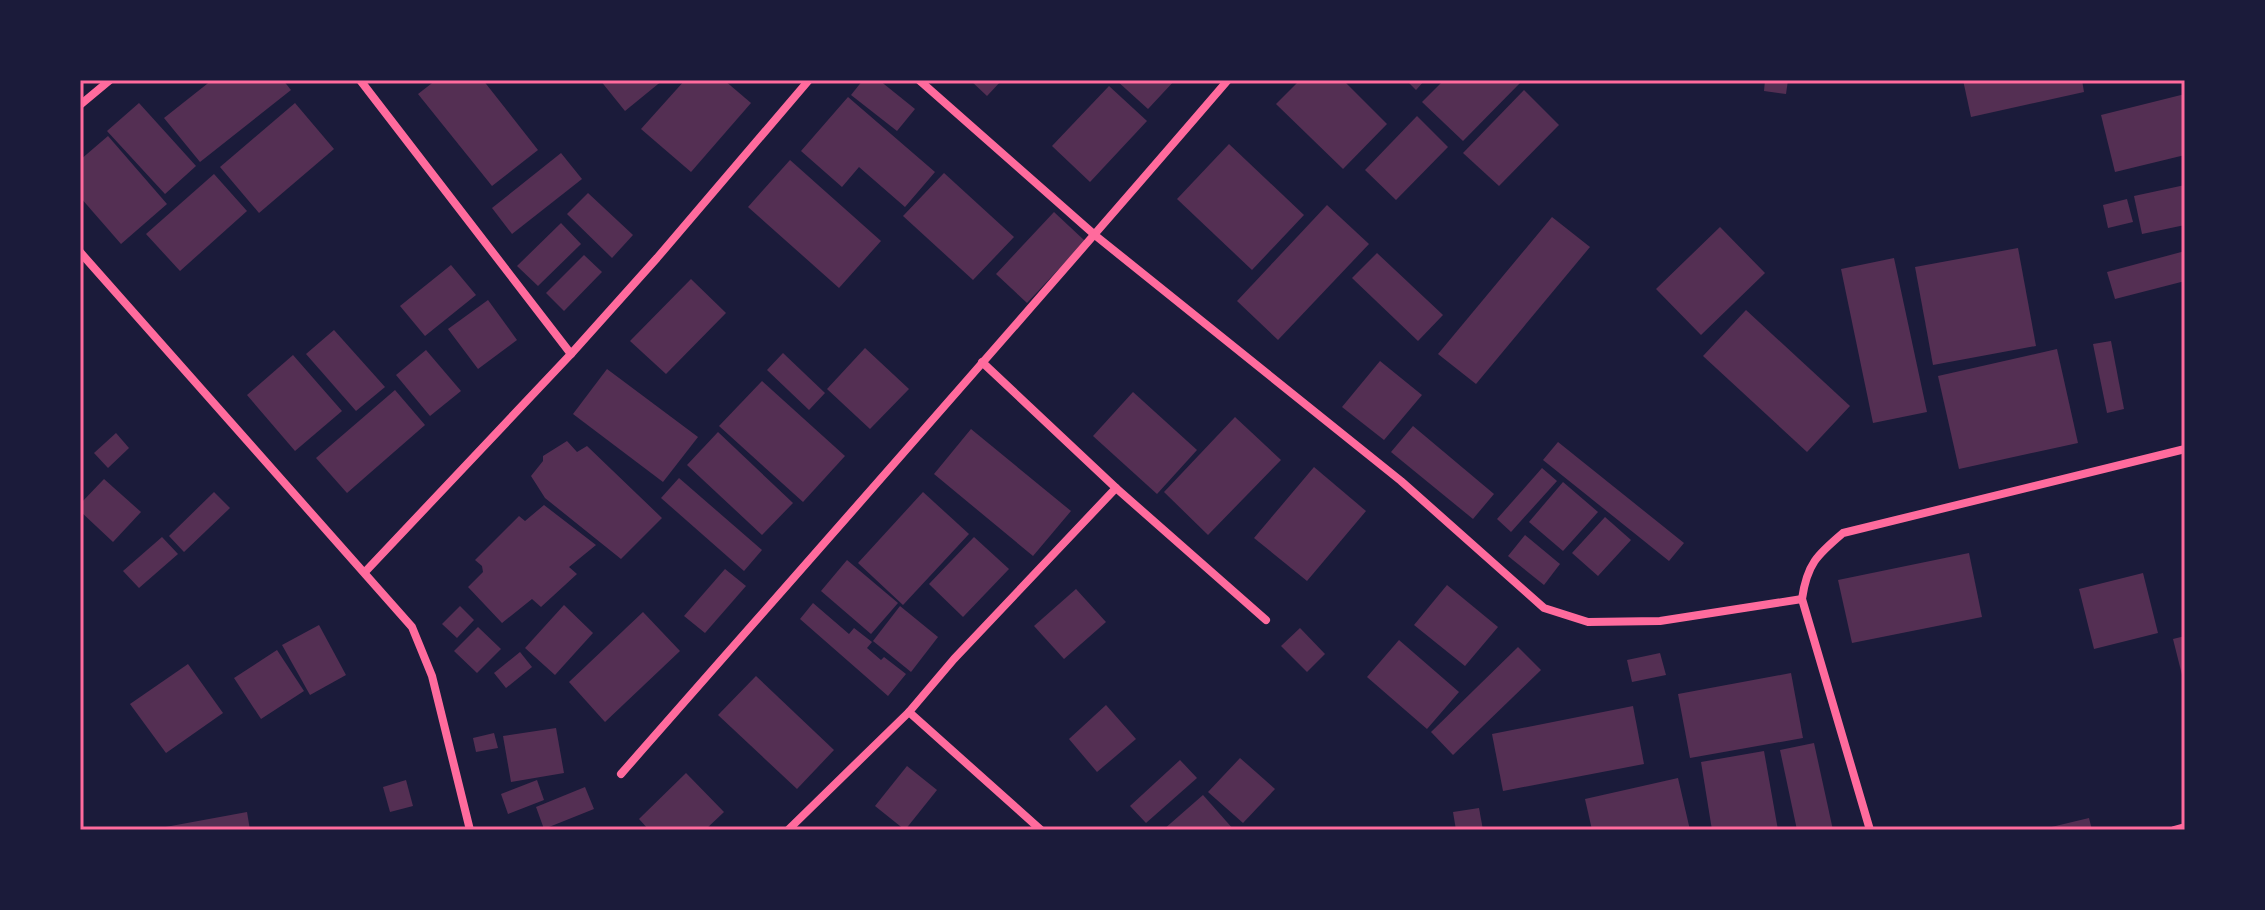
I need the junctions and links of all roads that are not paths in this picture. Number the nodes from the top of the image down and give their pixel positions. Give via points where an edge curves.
1 (110, 80) edge
2 (809, 80) edge
3 (919, 80) edge
4 (1228, 80) edge
5 (363, 81) edge
6 (80, 105) edge
7 (1096, 236) junction
8 (80, 252) edge
9 (571, 354) junction
10 (982, 362) junction
11 (2185, 449) edge
12 (1116, 488) junction
13 (365, 572) junction
14 (1802, 599) junction
15 (1266, 620) dead end
16 (909, 712) junction
17 (621, 774) dead end
18 (2185, 827) edge
19 (470, 830) edge
20 (788, 830) edge
21 (1041, 830) edge
22 (1870, 830) edge
23 (2174, 830) edge

1 - 6 street
2 - 9 street
3 - 7 street
4 - 7 street
5 - 9 street
7 - 10 street
7 - 14 street via 1401,481 1544,608 1588,622 1660,621
8 - 13 street
9 - 13 street
10 - 12 street
10 - 17 street
11 - 14 street via 1843,533 1815,556
12 - 15 street
12 - 16 street
13 - 19 street via 412,627 432,676
14 - 22 street
16 - 20 street
16 - 21 street
18 - 23 street

